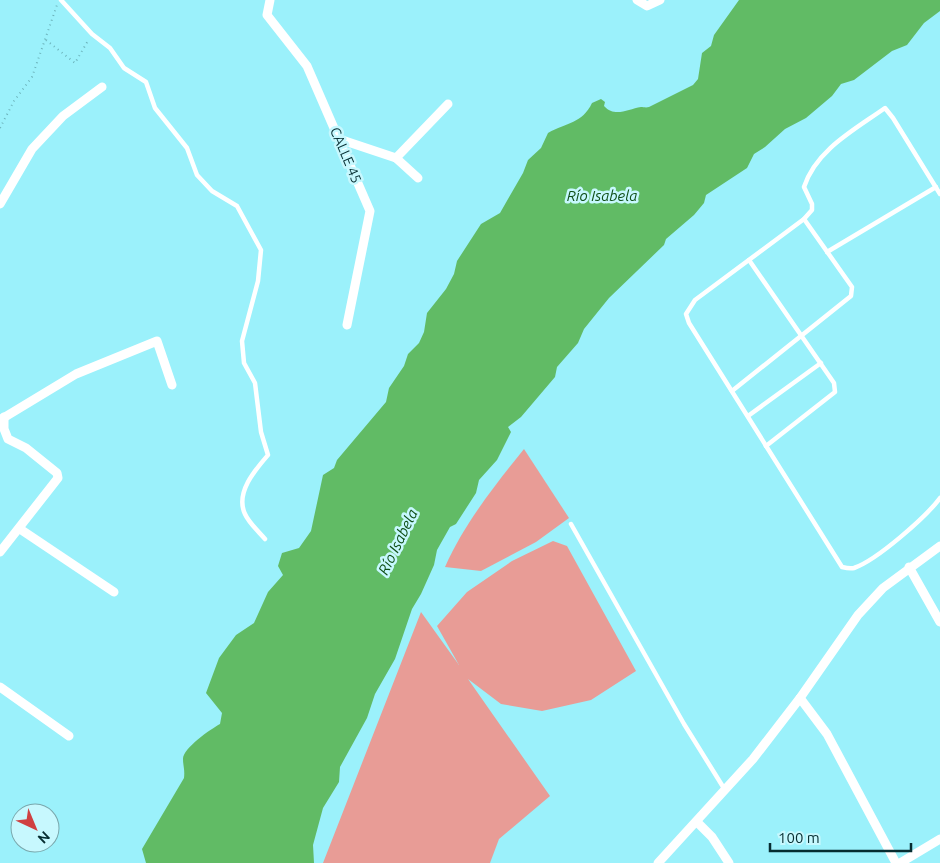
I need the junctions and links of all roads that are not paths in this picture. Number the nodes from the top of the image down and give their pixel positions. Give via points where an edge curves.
1 (60, 0) edge
2 (270, 0) edge
3 (637, 0) edge
4 (660, 0) edge
5 (102, 87) dead end
6 (448, 104) dead end
7 (339, 139) junction
8 (396, 158) junction
9 (418, 178) dead end
10 (936, 188) junction
11 (940, 194) edge
12 (0, 204) edge
13 (804, 219) junction
14 (827, 252) junction
15 (749, 260) junction
16 (347, 325) dead end
17 (801, 336) junction
18 (821, 363) junction
19 (172, 385) dead end
20 (732, 391) junction
21 (748, 416) junction
22 (2, 419) edge
23 (766, 446) junction
24 (940, 498) edge
25 (571, 524) dead end
26 (20, 529) junction
27 (265, 539) dead end
28 (940, 546) edge
29 (0, 552) edge
30 (909, 567) junction
31 (114, 592) dead end
32 (940, 622) edge
33 (0, 688) edge
34 (800, 698) junction
35 (69, 736) dead end
36 (725, 790) junction
37 (697, 822) junction
38 (940, 839) edge
39 (658, 863) edge
40 (729, 863) edge
41 (896, 863) edge
42 (900, 863) edge

1 - 27 lane via 110,48 124,68 146,82 155,108 187,148 197,175 212,191 238,206 260,250 258,281 242,341 244,363 255,383 261,432 268,455 254,471 242,500 245,515
2 - 7 street, CALLE 45 via 267,15 307,66
3 - 4 street via 647,6
5 - 12 street via 63,116 32,149
6 - 8 street
7 - 8 street
7 - 16 street, CALLE 45 via 370,211
8 - 9 street
10 - 11 lane
10 - 13 lane via 885,108 831,145 807,176 804,187 812,210
10 - 14 lane
13 - 14 lane
13 - 15 lane
14 - 17 lane via 852,287 851,296
15 - 17 lane
15 - 20 lane via 695,300 686,314
17 - 18 lane
17 - 20 lane
18 - 21 lane
18 - 23 lane via 834,382 836,392
19 - 22 street via 157,341 76,374
20 - 21 lane
21 - 23 lane
22 - 26 street via 8,439 26,448 58,475
23 - 24 lane via 842,567 852,568 877,555 930,511
25 - 36 lane
26 - 29 street
26 - 31 street
28 - 30 street
30 - 32 street
30 - 34 street via 883,588 858,615
33 - 35 street
34 - 36 street
34 - 41 street via 827,734
36 - 37 street
37 - 39 street
37 - 40 street via 712,837
38 - 42 street

